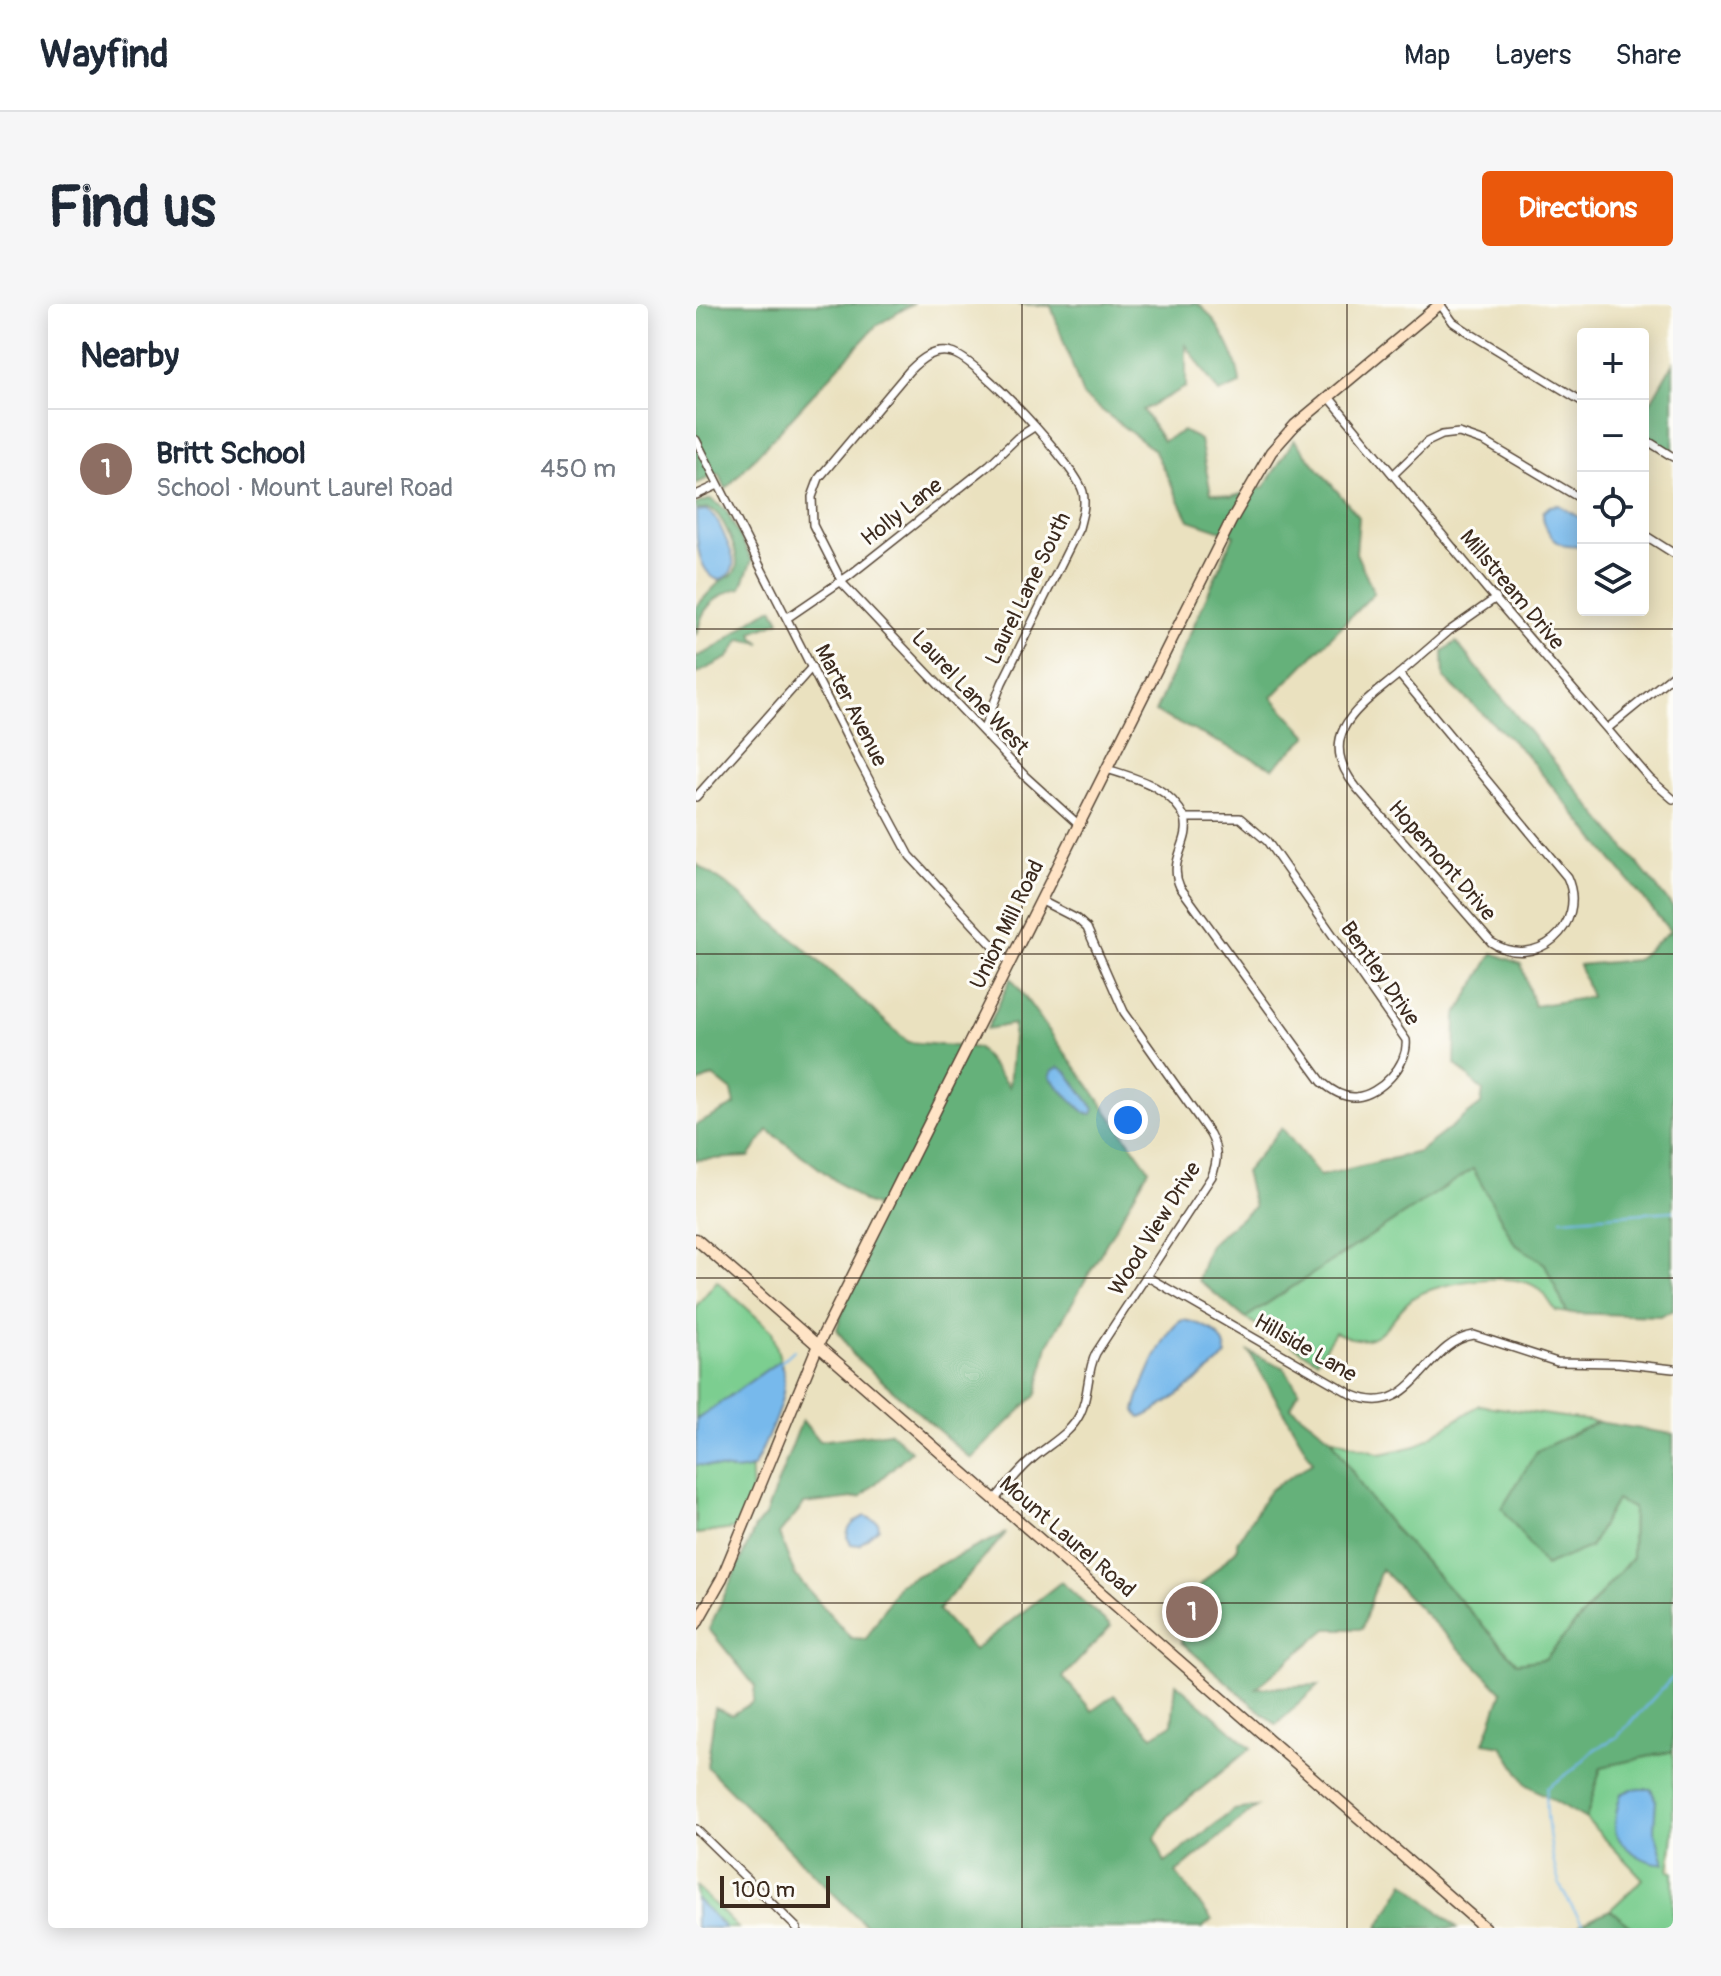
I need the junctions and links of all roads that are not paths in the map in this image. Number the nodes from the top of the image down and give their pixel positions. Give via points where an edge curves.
1 (1440, 304) edge
2 (1329, 397) junction
3 (1580, 400) edge
4 (1034, 427) junction
5 (696, 440) edge
6 (1649, 442) edge
7 (1673, 457) edge
8 (1394, 474) junction
9 (718, 485) junction
10 (696, 495) edge
11 (1577, 496) edge
12 (1649, 538) edge
13 (1673, 553) edge
14 (841, 580) junction
15 (1496, 598) junction
16 (787, 618) junction
17 (812, 667) junction
18 (1399, 674) junction
19 (1673, 675) edge
20 (1608, 728) junction
21 (983, 731) junction
22 (1107, 769) junction
23 (696, 797) edge
24 (1673, 799) edge
25 (1185, 818) junction
26 (1079, 825) junction
27 (1040, 900) junction
28 (1009, 963) junction
29 (696, 1239) edge
30 (1146, 1276) junction
31 (818, 1345) junction
32 (1673, 1369) edge
33 (996, 1498) junction
34 (696, 1624) edge
35 (696, 1829) edge
36 (797, 1928) edge
37 (1485, 1928) edge

1 - 2 street, Union Mill Road
1 - 3 street via 1453,322
2 - 8 street, Millstream Drive
2 - 22 street, Union Mill Road via 1271,452
4 - 14 street, Holly Lane
4 - 14 street, Laurel Lane South via 969,360 945,352 920,361 814,488 813,525
4 - 21 street, Laurel Lane South via 1075,474 1084,509
5 - 9 street, Marter Avenue
6 - 7 street
8 - 11 street via 1427,442 1459,433 1485,442
8 - 15 street, Millstream Drive
9 - 10 street
9 - 16 street, Marter Avenue
12 - 13 street
14 - 16 street, Holly Lane
14 - 21 street, Laurel Lane West
15 - 18 street, Hopemont Drive
15 - 20 street, Millstream Drive
16 - 17 street, Marter Avenue
17 - 23 street
17 - 28 street, Marter Avenue via 910,856
18 - 18 street, Hopemont Drive via 1347,721 1339,742 1342,766 1491,942 1513,953 1537,949 1558,934 1572,913 1567,877
19 - 20 street
20 - 24 street, Millstream Drive
21 - 26 street, Laurel Lane West
22 - 25 street via 1161,790
22 - 26 street, Union Mill Road
25 - 25 street, Bentley Drive via 1240,818 1255,827 1406,1040 1400,1066 1372,1091 1346,1096 1322,1082 1180,887 1175,868 1188,830
26 - 27 street, Union Mill Road
27 - 28 street, Union Mill Road
27 - 30 street, Wood View Drive via 1087,928 1124,1012 1216,1147 1212,1176
28 - 31 street, Union Mill Road
29 - 31 street, Mount Laurel Road
30 - 32 street, Hillside Lane via 1369,1400 1400,1394 1448,1347 1470,1335 1557,1362
30 - 33 street, Wood View Drive via 1092,1360 1077,1420
31 - 33 street, Mount Laurel Road
31 - 34 street, Union Mill Road via 722,1578
33 - 37 street, Mount Laurel Road
35 - 36 street

